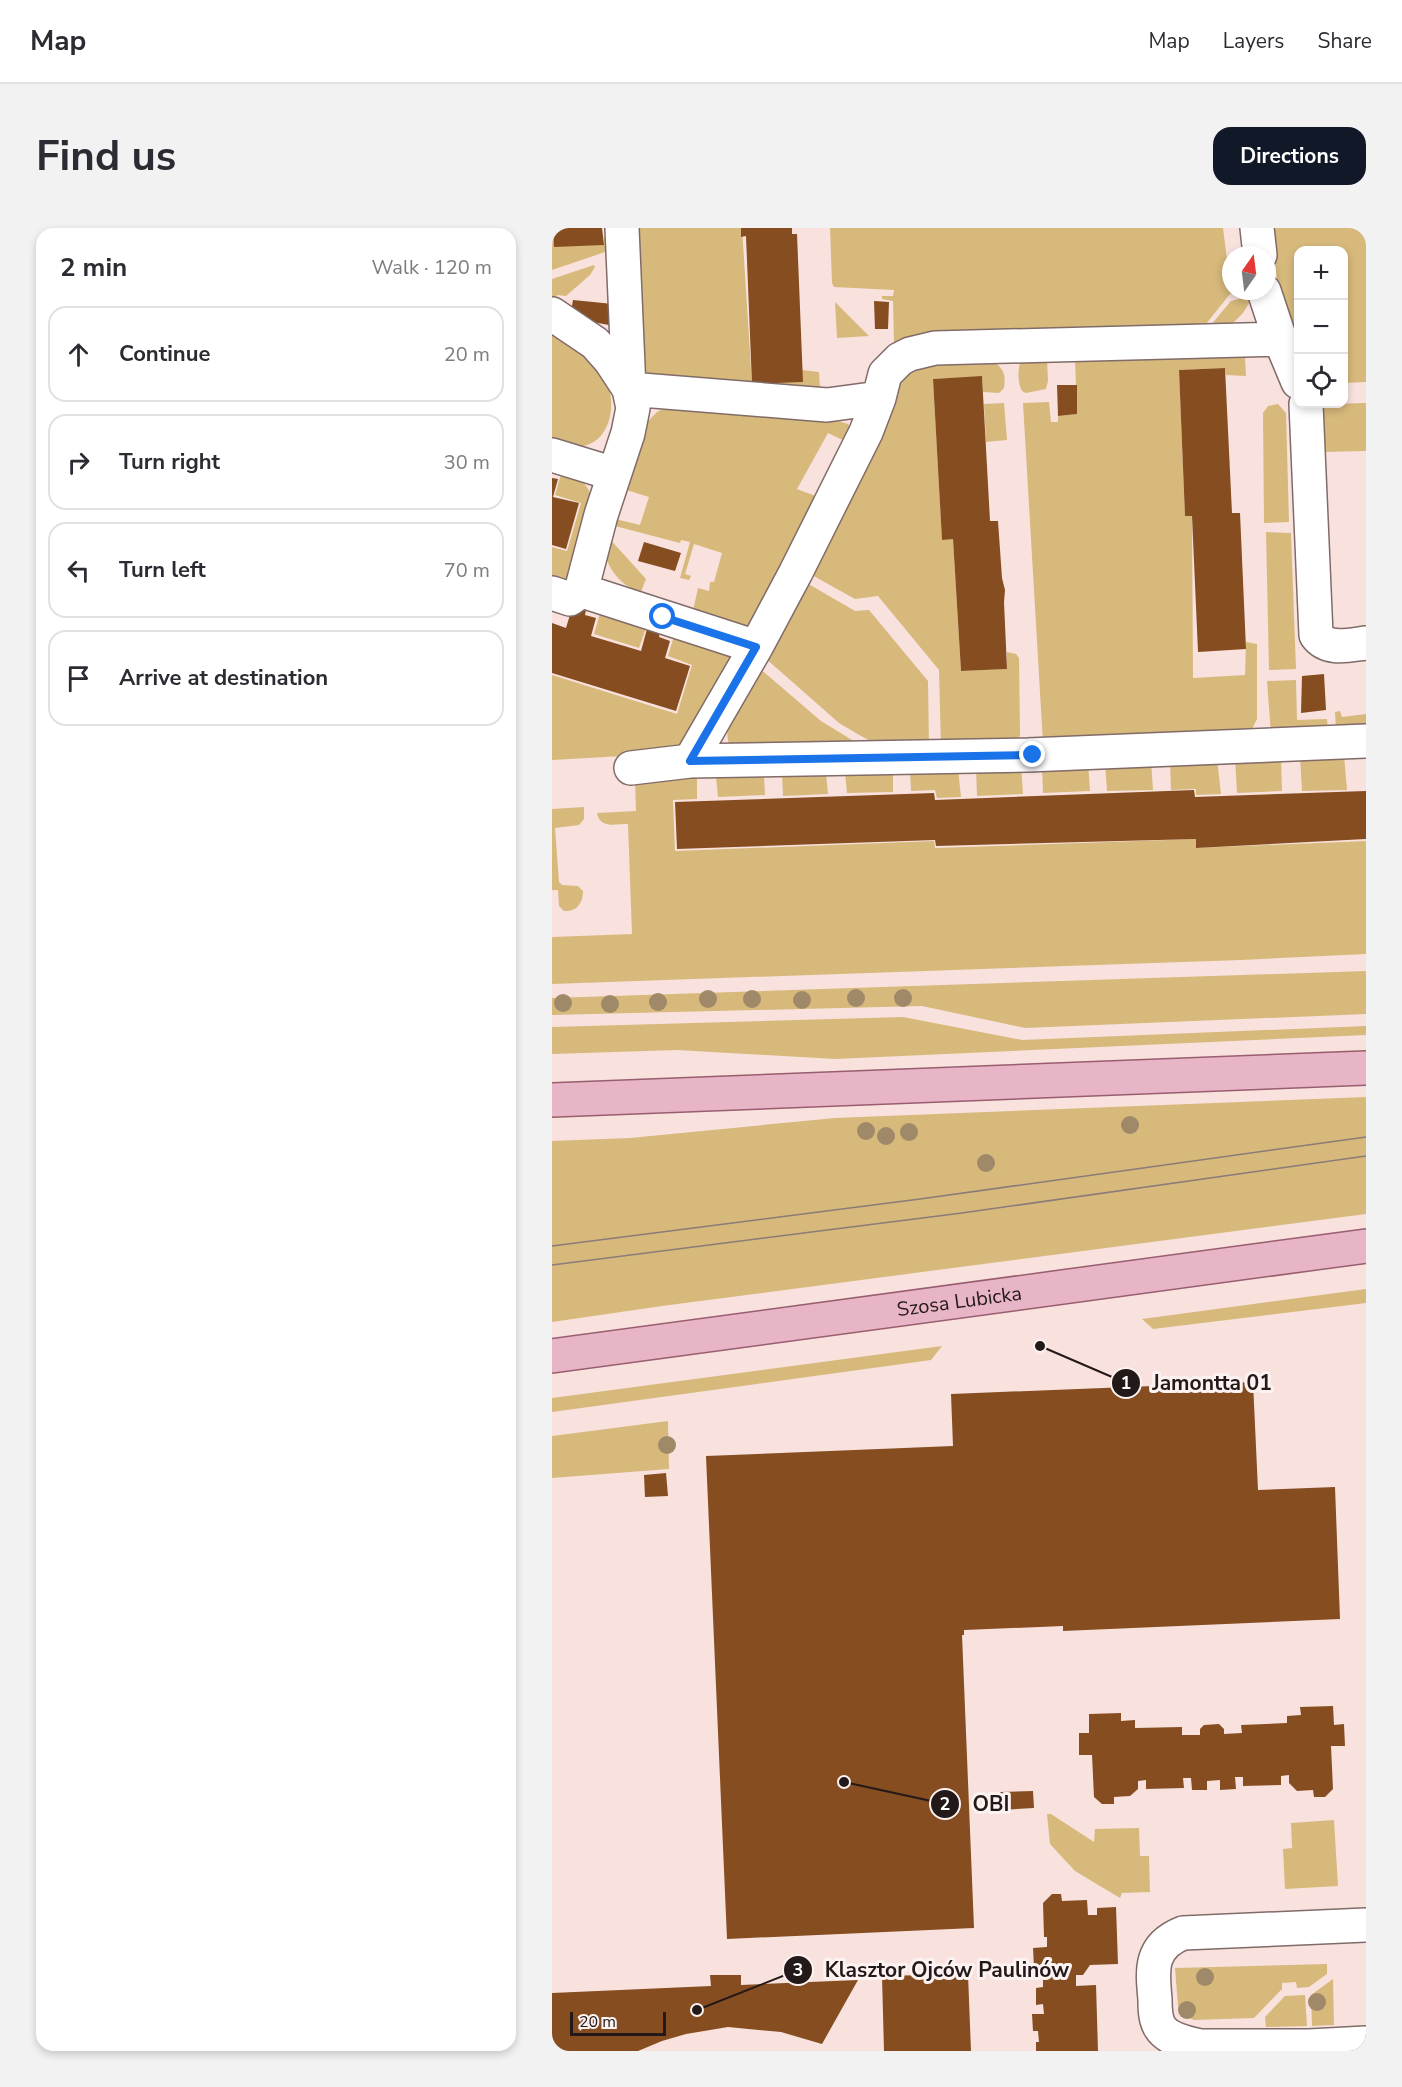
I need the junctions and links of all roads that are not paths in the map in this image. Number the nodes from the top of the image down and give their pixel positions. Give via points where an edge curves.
1 (622, 228) edge
2 (1257, 228) edge
3 (1259, 246) edge
4 (1267, 300) edge
5 (552, 314) edge
6 (1280, 339) junction
7 (1294, 371) edge
8 (629, 389) junction
9 (879, 398) junction
10 (1306, 408) edge
11 (552, 455) edge
12 (614, 474) junction
13 (566, 592) edge
14 (1366, 643) edge
15 (756, 647) junction
16 (1366, 741) edge
17 (690, 761) junction
18 (631, 768) dead end
19 (1366, 1068) edge
20 (552, 1100) edge
21 (1366, 1246) edge
22 (552, 1356) edge
23 (1366, 1925) edge
24 (1366, 2043) edge

1 - 8 street
2 - 3 street
4 - 6 street
5 - 8 street via 595,343
6 - 7 street
6 - 9 street via 935,348 910,354 891,366
8 - 9 street via 827,405
8 - 12 street via 633,408
9 - 15 street via 866,432
10 - 14 street via 1316,635 1327,644
11 - 12 street
12 - 13 street
13 - 15 street
15 - 17 street
16 - 17 street via 1028,755
17 - 18 street
19 - 20 main road
21 - 22 main road, Szosa Lubicka
23 - 24 street via 1183,1933 1163,1945 1152,1968 1160,2028 1184,2043

